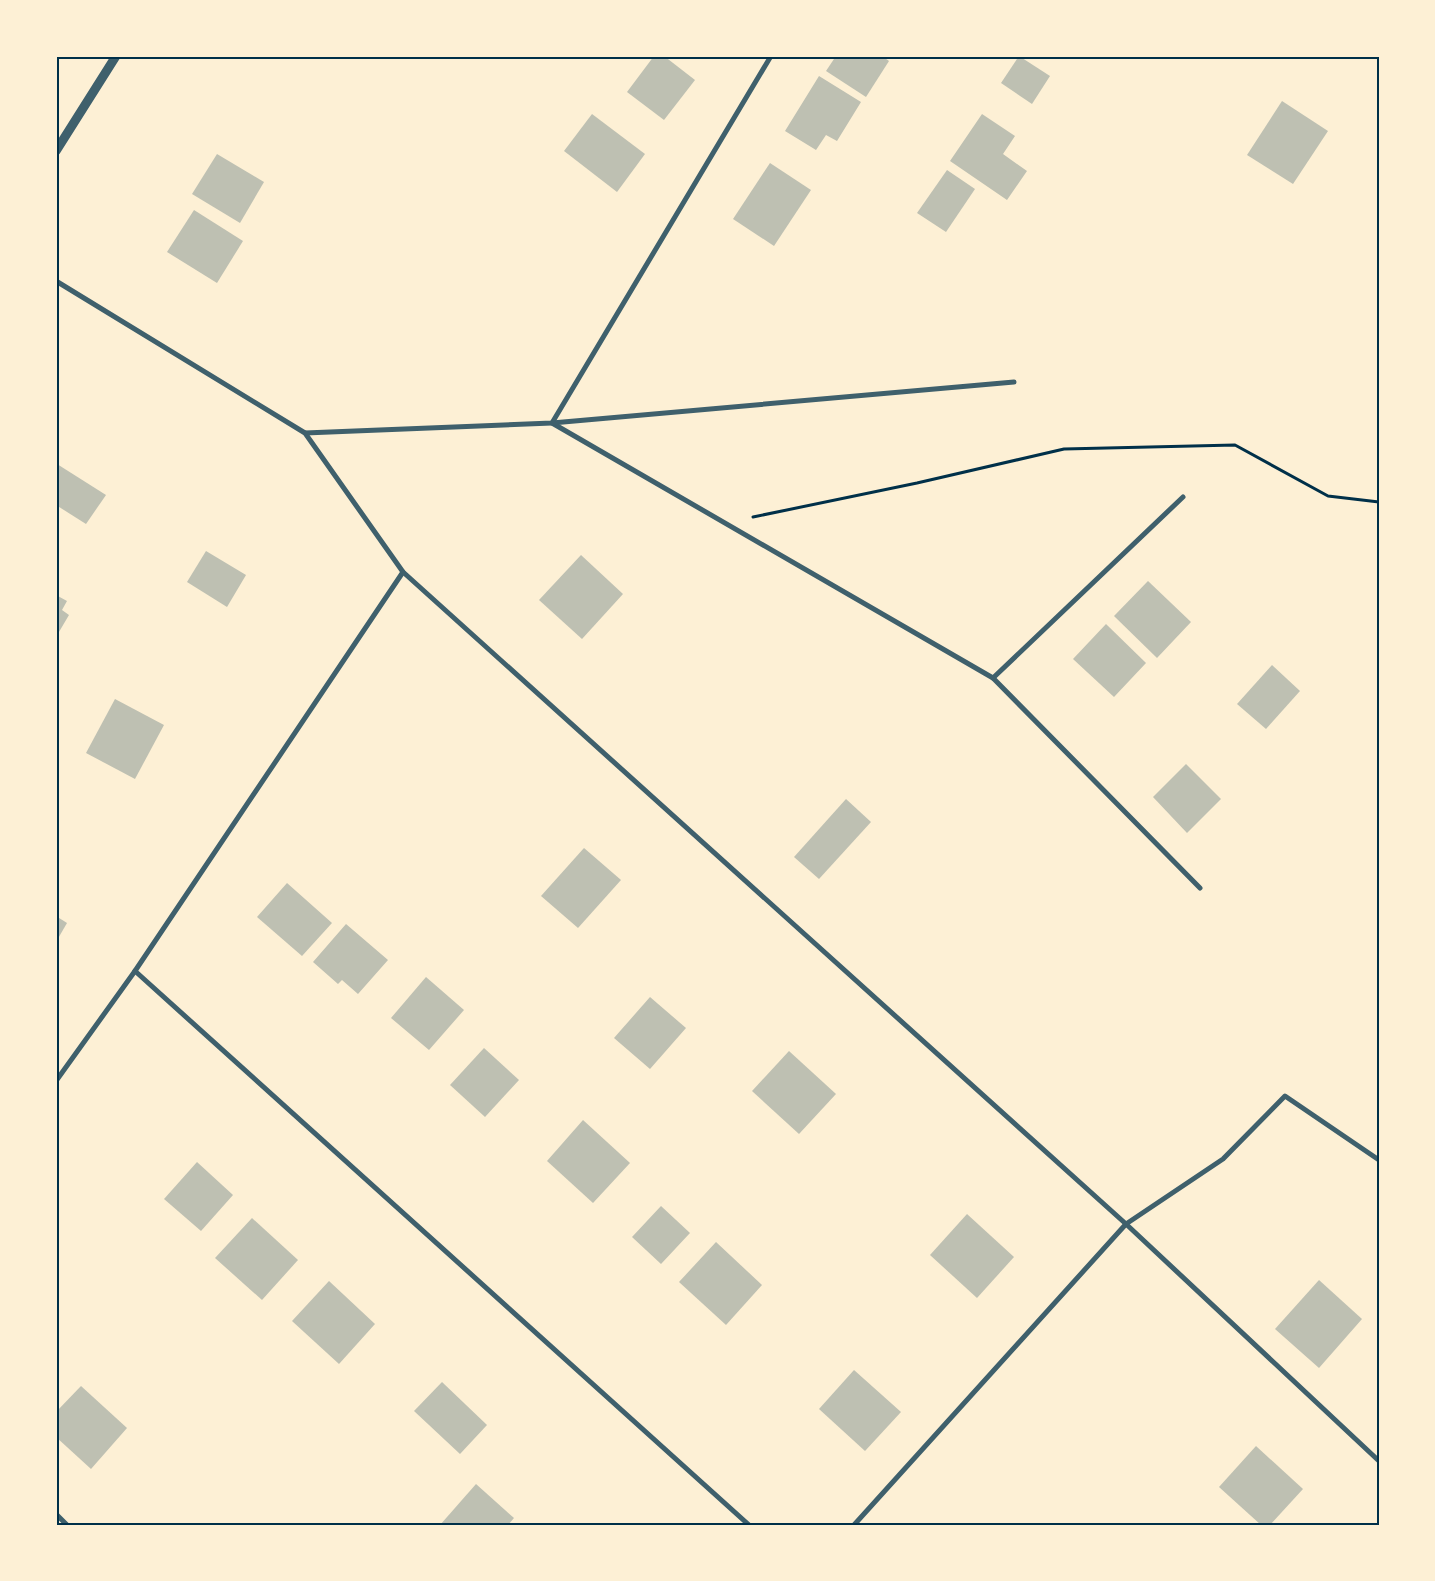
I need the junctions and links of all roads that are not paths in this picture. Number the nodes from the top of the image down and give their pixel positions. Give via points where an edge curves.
1 (116, 56) edge
2 (771, 56) edge
3 (56, 151) edge
4 (56, 281) edge
5 (1014, 382) dead end
6 (552, 423) junction
7 (305, 433) junction
8 (1183, 497) dead end
9 (403, 572) junction
10 (993, 678) junction
11 (1200, 888) dead end
12 (136, 971) junction
13 (56, 1081) edge
14 (1379, 1160) edge
15 (1126, 1224) junction
16 (1379, 1461) edge
17 (56, 1514) edge
18 (67, 1525) edge
19 (750, 1525) edge
20 (854, 1525) edge

1 - 3 street
2 - 6 street
4 - 7 street
5 - 6 street
6 - 7 street
6 - 10 street
7 - 9 street
8 - 10 street
9 - 12 street
9 - 15 street
10 - 11 street
12 - 13 street
12 - 19 street
14 - 15 street via 1285,1096 1223,1159
15 - 16 street
15 - 20 street
17 - 18 street

